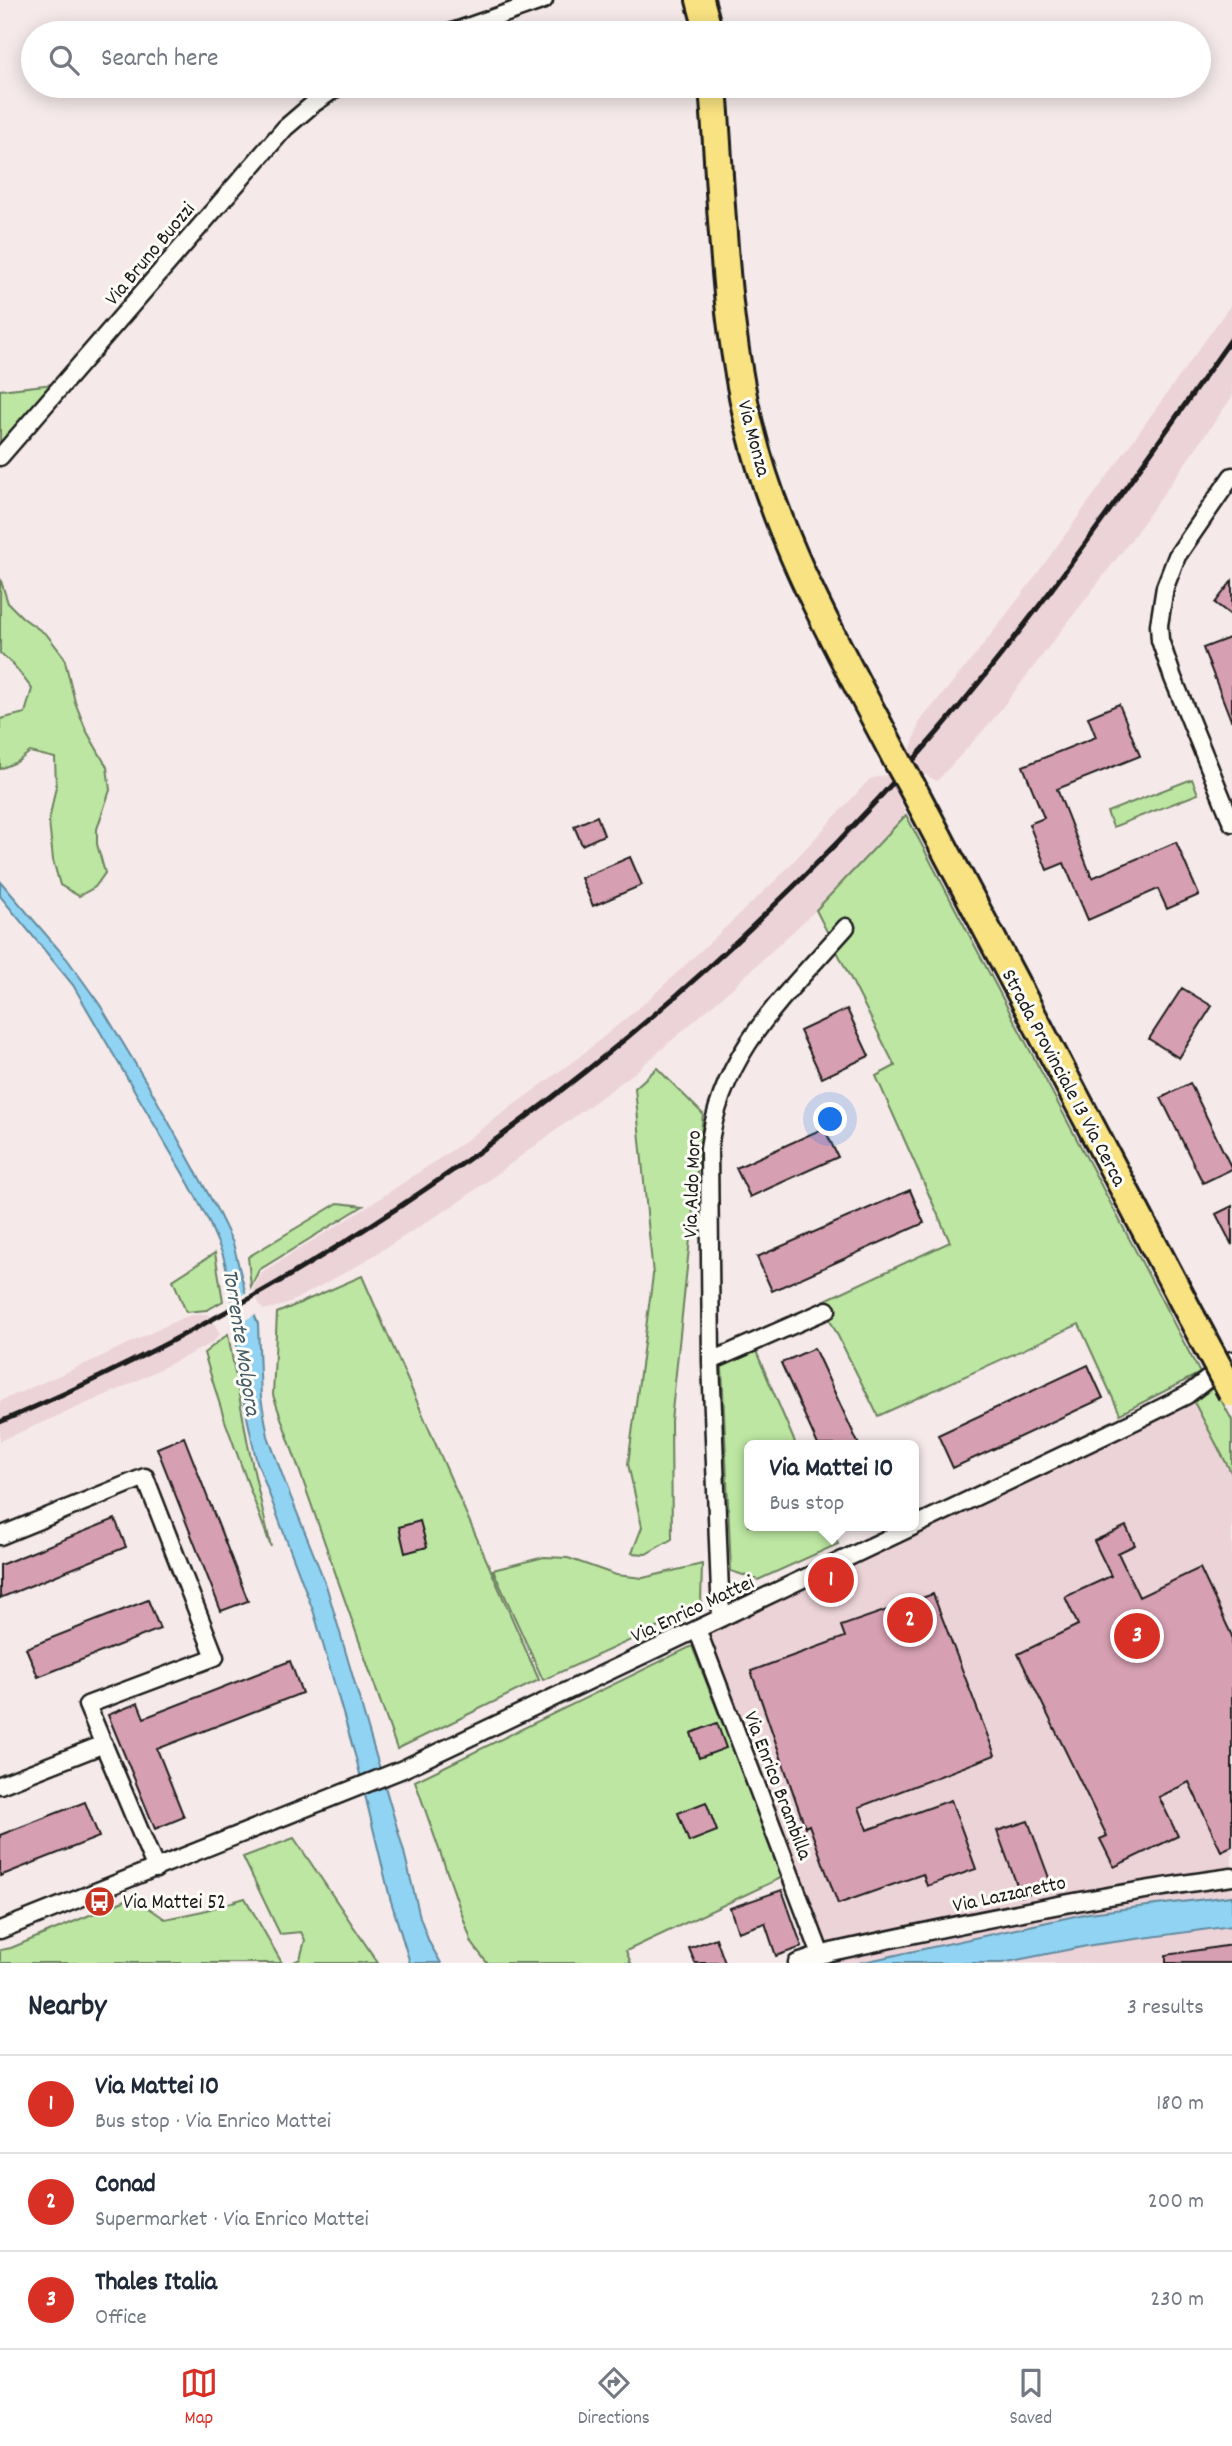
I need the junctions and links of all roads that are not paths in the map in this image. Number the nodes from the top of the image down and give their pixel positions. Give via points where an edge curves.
1 (544, 0) edge
2 (700, 0) edge
3 (714, 0) edge
4 (484, 21) edge
5 (706, 21) edge
6 (711, 21) edge
7 (322, 98) edge
8 (714, 98) edge
9 (0, 457) edge
10 (1232, 476) edge
11 (898, 762) joint
12 (1232, 822) edge
13 (846, 927) dead end
14 (827, 1310) dead end
15 (1232, 1360) edge
16 (711, 1361) junction
17 (1232, 1393) edge
18 (919, 1524) edge
19 (904, 1531) edge
20 (0, 1536) edge
21 (721, 1618) junction
22 (697, 1629) junction
23 (104, 1744) junction
24 (0, 1785) edge
25 (156, 1869) junction
26 (1232, 1877) edge
27 (0, 1930) edge
28 (821, 1955) junction
29 (797, 1963) edge

1 - 4 street
2 - 5 main road
3 - 6 main road
7 - 9 street, Via Bruno Buozzi via 280,133
8 - 11 main road, Via Monza via 733,332 750,430 791,551
10 - 12 street via 1177,556 1165,587 1159,625 1173,678
11 - 17 main road, Strada Provinciale 13 Via Cerca, bridge
13 - 16 street, Via Aldo Moro via 750,1040 721,1094 709,1149
14 - 16 street
15 - 18 street, Via Enrico Mattei via 1187,1395
16 - 21 street, Via Aldo Moro
19 - 21 street, Via Enrico Mattei
20 - 23 street via 145,1477 215,1657 87,1705
21 - 22 street, Via Enrico Mattei
22 - 25 street, Via Enrico Mattei via 403,1769
22 - 28 street, Via Enrico Brambilla
23 - 24 street
23 - 25 street
25 - 27 street, Via Enrico Mattei
26 - 28 street, Via Lazzaretto via 1085,1898
28 - 29 street, Via Lazzaretto

